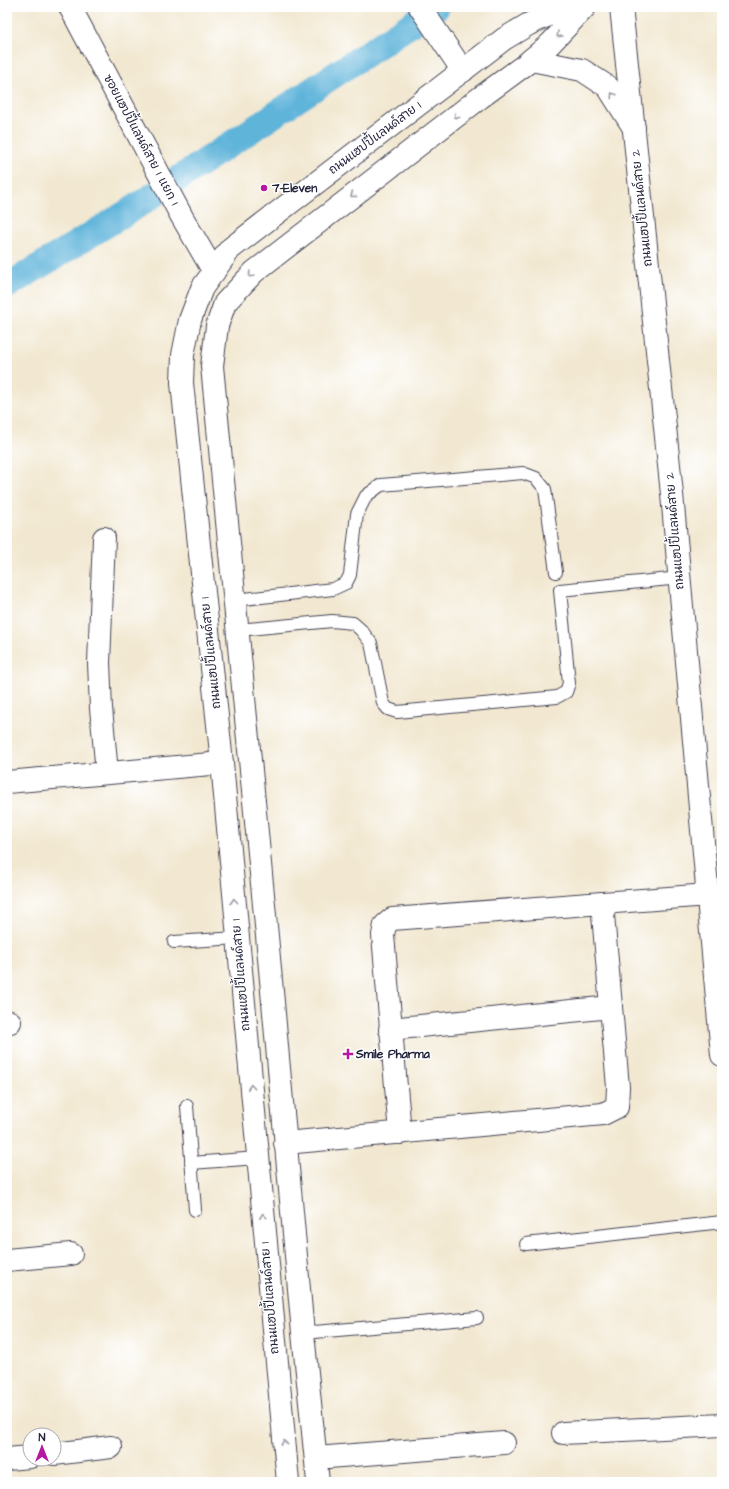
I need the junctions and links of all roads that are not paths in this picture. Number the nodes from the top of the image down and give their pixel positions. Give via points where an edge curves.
1 (70, 7) edge
2 (420, 7) edge
3 (567, 7) edge
4 (585, 7) edge
5 (622, 7) edge
6 (531, 60) junction
7 (463, 71) junction
8 (481, 97) junction
9 (634, 128) junction
10 (214, 272) junction
11 (232, 295) junction
12 (104, 538) dead end
13 (556, 572) dead end
14 (680, 578) junction
15 (235, 600) junction
16 (238, 630) junction
17 (222, 763) junction
18 (107, 773) junction
19 (7, 782) edge
20 (708, 895) junction
21 (602, 903) junction
22 (238, 938) junction
23 (174, 942) dead end
24 (611, 1007) junction
25 (720, 1008) edge
26 (274, 1025) junction
27 (246, 1027) junction
28 (390, 1030) junction
29 (722, 1055) edge
30 (187, 1106) dead end
31 (400, 1133) junction
32 (285, 1143) junction
33 (257, 1152) junction
34 (191, 1164) junction
35 (195, 1210) dead end
36 (722, 1222) edge
37 (526, 1244) dead end
38 (72, 1254) dead end
39 (7, 1260) edge
40 (477, 1318) dead end
41 (303, 1333) junction
42 (722, 1425) edge
43 (563, 1433) dead end
44 (504, 1443) dead end
45 (111, 1447) dead end
46 (62, 1453) edge
47 (22, 1458) edge
48 (316, 1458) junction
49 (7, 1459) edge
50 (288, 1482) edge
51 (318, 1482) edge

1 - 10 street, ซอยแฮปปี้แลนด์สาย 1 แยก 1
2 - 7 street
3 - 7 street, ถนนแฮปปี้แลนด์สาย 1 via 529,24 504,39
4 -> 6 street
5 - 9 street, ถนนแฮปปี้แลนด์สาย 2
6 - 8 street
9 -> 6 street via 608,87 582,70
7 - 8 street
7 - 10 street, ถนนแฮปปี้แลนด์สาย 1 via 230,249
8 -> 11 street via 254,272
9 - 14 street, ถนนแฮปปี้แลนด์สาย 2
10 - 11 street, ซอยแฮปปี้แลนด์สาย 1 แยก 1
10 - 17 street, ถนนแฮปปี้แลนด์สาย 1 via 202,288 190,320 183,355 182,383
11 - 15 street via 225,303 217,326 212,366
12 - 18 street via 99,663
13 - 15 lane via 545,489 536,478 523,474 381,485 366,496 357,514 350,575 346,583 333,589
14 - 16 lane via 560,590 569,683 566,692 557,697 397,712 383,704 370,643 353,623 332,620
14 - 20 street, ถนนแฮปปี้แลนด์สาย 2
15 - 16 street
16 - 26 street
17 - 18 street
22 -> 17 street, ถนนแฮปปี้แลนด์สาย 1
18 - 19 street
20 - 21 street
20 - 25 street, ถนนแฮปปี้แลนด์สาย 2
21 - 24 street
21 - 28 street via 392,919 385,925 383,935
22 - 23 lane
22 - 27 street, ถนนแฮปปี้แลนด์สาย 1
24 - 28 street
24 - 31 street via 618,1087 617,1107 603,1114
25 - 29 street, ถนนแฮปปี้แลนด์สาย 2
26 - 27 street
26 - 32 street
33 -> 27 street, ถนนแฮปปี้แลนด์สาย 1
28 - 31 street
30 - 34 lane
31 - 32 street
32 - 33 street
32 - 41 street
33 - 34 lane
50 -> 33 street, ถนนแฮปปี้แลนด์สาย 1
34 - 35 lane
36 - 37 lane
38 - 39 street
40 - 41 lane
41 - 48 street
42 - 43 street
44 - 48 street
45 - 46 street
47 - 49 street
48 - 51 street

